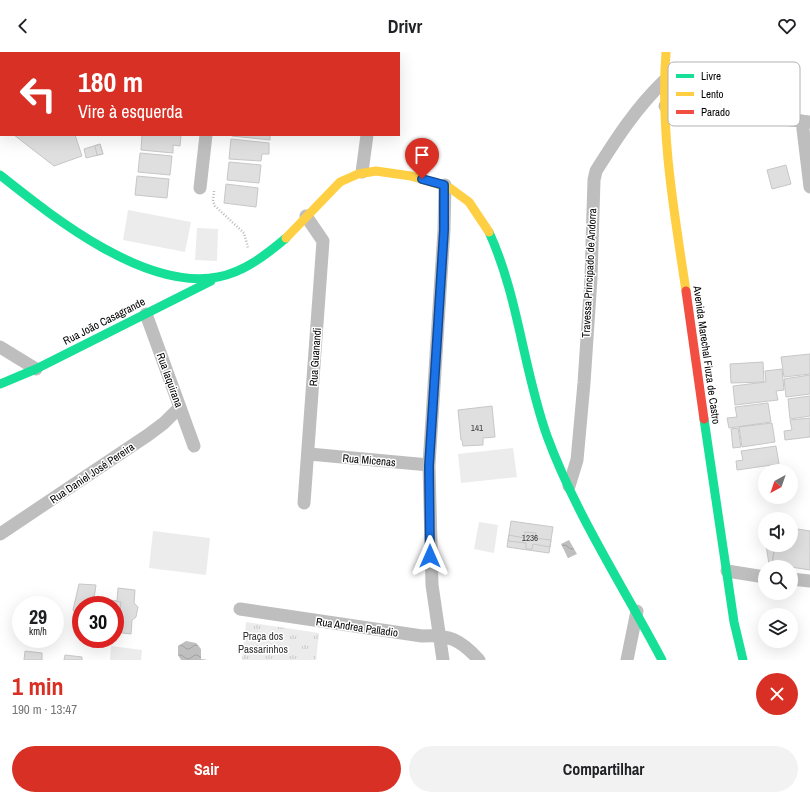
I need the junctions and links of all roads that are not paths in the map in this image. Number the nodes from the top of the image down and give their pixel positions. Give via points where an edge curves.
1 (666, 52) edge
2 (664, 82) junction
3 (665, 106) junction
4 (668, 106) edge
5 (806, 122) edge
6 (206, 136) edge
7 (367, 136) edge
8 (362, 172) junction
9 (0, 175) edge
10 (444, 185) junction
11 (810, 187) edge
12 (200, 188) dead end
13 (306, 216) junction
14 (217, 277) junction
15 (146, 314) junction
16 (0, 347) edge
17 (36, 369) junction
18 (0, 384) edge
19 (180, 407) junction
20 (194, 446) dead end
21 (309, 454) junction
22 (429, 466) junction
23 (569, 486) junction
24 (304, 503) dead end
25 (0, 534) edge
26 (727, 571) junction
27 (758, 576) edge
28 (798, 580) edge
29 (810, 581) edge
30 (240, 609) dead end
31 (637, 611) junction
32 (440, 635) junction
33 (443, 660) edge
34 (479, 660) edge
35 (627, 660) edge
36 (662, 660) edge
37 (743, 660) edge

1 - 2 main road, Avenida Marechal Fiuza de Castro
2 - 3 main road, Avenida Marechal Fiuza de Castro
2 - 23 street, Travessa Principado de Andorra via 646,98 628,121 596,171 584,383 577,460
3 - 4 street
3 - 26 main road, Avenida Marechal Fiuza de Castro via 668,170
5 - 11 street
6 - 12 street
7 - 8 street
8 - 10 main road via 390,170
8 - 13 main road via 333,187
9 - 14 main road via 81,236 115,255 166,274 191,279
10 - 22 street via 444,230
10 - 23 main road via 463,196 474,207 491,235 509,284 546,434
13 - 14 main road via 266,253 242,268
13 - 21 street, Rua Guanandi via 323,241
14 - 15 main road, Rua João Casagrande
15 - 17 main road, Rua João Casagrande
15 - 19 street, Rua Iaquirana
16 - 17 street
17 - 18 main road, Rua João Casagrande
19 - 20 street, Rua Iaquirana
19 - 25 street, Rua Daniel José Pereira via 148,435
21 - 22 street, Rua Micenas
21 - 24 street, Rua Guanandi
22 - 32 street via 430,556
23 - 31 main road
26 - 27 street
26 - 37 main road, Avenida Marechal Fiuza de Castro via 734,622
28 - 29 street
30 - 32 street, Rua Andrea Palladio via 422,636
31 - 35 street
31 - 36 main road
32 - 33 street
32 - 34 street, Rua Andrea Palladio via 455,640

